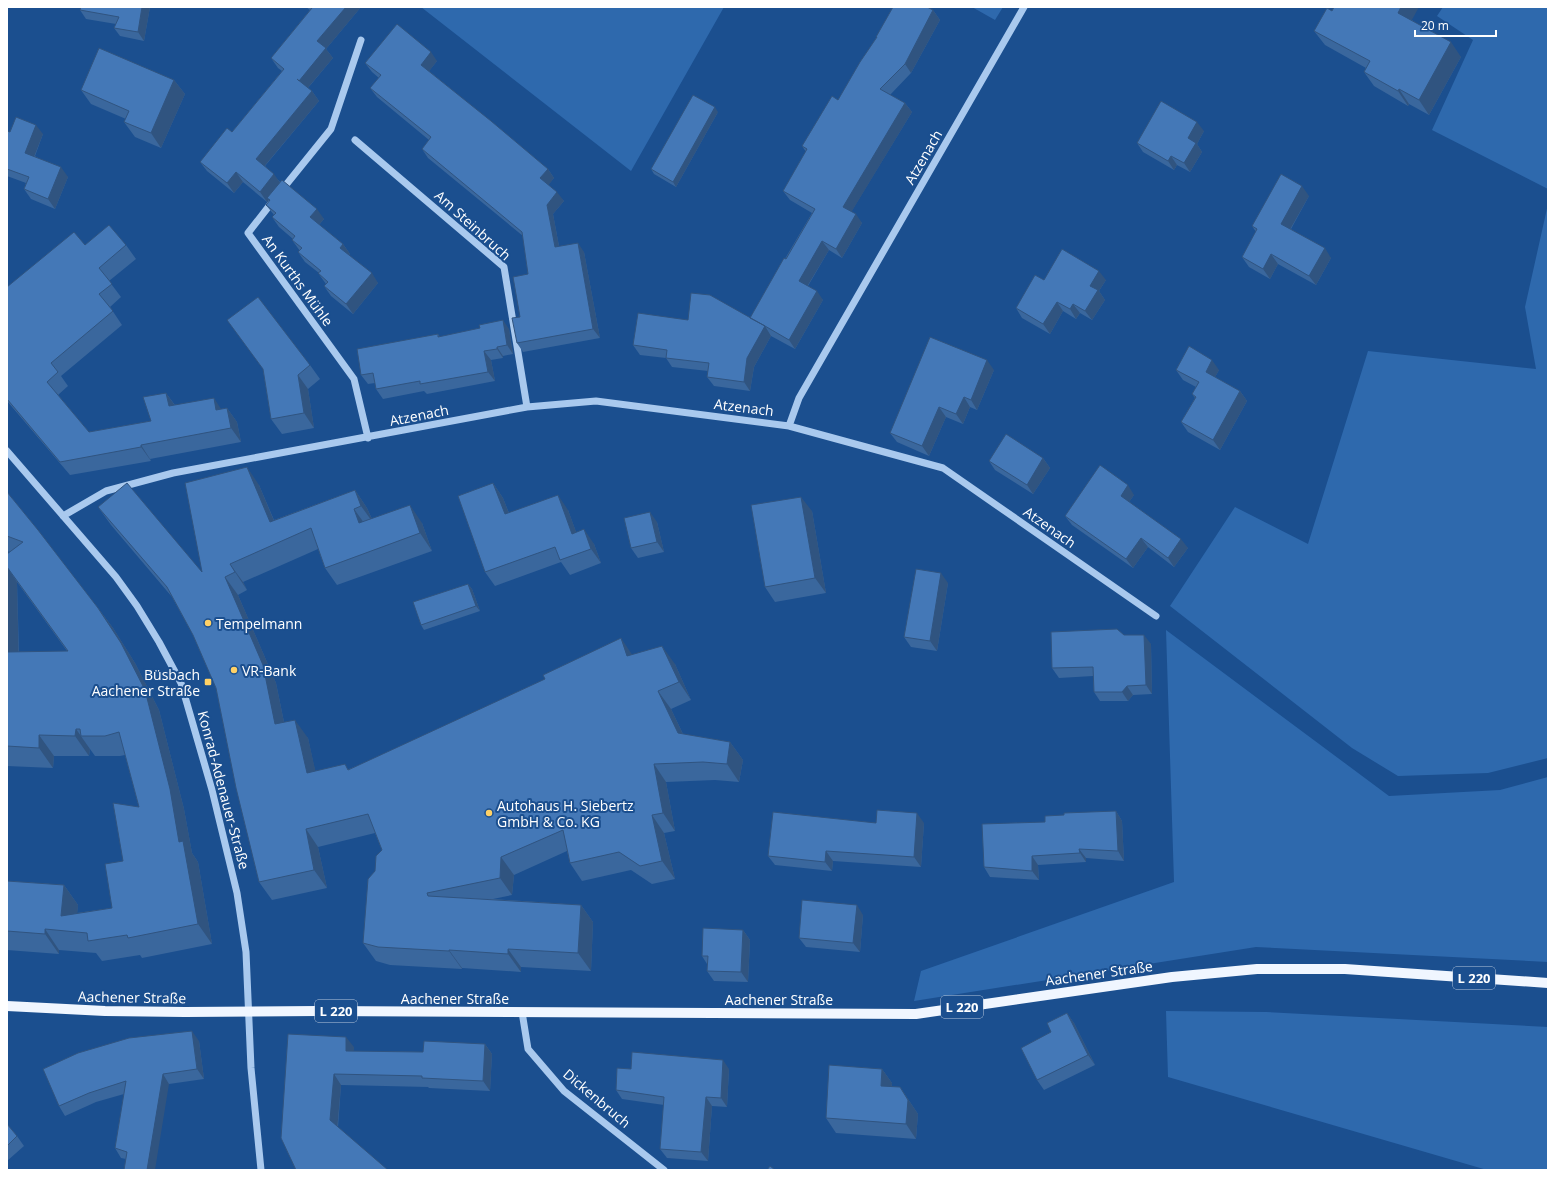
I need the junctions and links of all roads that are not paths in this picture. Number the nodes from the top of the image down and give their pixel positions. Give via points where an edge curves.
1 (1024, 7) edge
2 (361, 40) dead end
3 (355, 140) dead end
4 (527, 407) junction
5 (789, 426) junction
6 (368, 438) junction
7 (7, 451) edge
8 (63, 516) junction
9 (1156, 616) dead end
10 (1548, 984) edge
11 (7, 1006) edge
12 (248, 1011) junction
13 (522, 1012) junction
14 (261, 1170) edge
15 (664, 1170) edge

1 - 5 street, Atzenach via 799,398
2 - 6 street, An Kurths Mühle via 331,129 248,233 354,379
3 - 4 street, Am Steinbruch via 504,267
4 - 5 street, Atzenach via 596,401
4 - 6 street, Atzenach
5 - 9 street, Atzenach via 943,468
6 - 8 street, Atzenach via 173,473 106,491
7 - 8 street, Konrad-Adenauer-Straße
8 - 12 street, Konrad-Adenauer-Straße via 116,577 137,606 181,683 212,790 237,893 246,952
10 - 13 main road, Aachener Straße / L 220 via 1345,969 1257,969 1172,977 916,1014
11 - 12 main road, Aachener Straße / L 220 via 129,1012
12 - 13 main road, Aachener Straße / L 220
12 - 14 street, Konrad-Adenauer-Straße
13 - 15 street, Dickenbruch via 528,1049 564,1091

